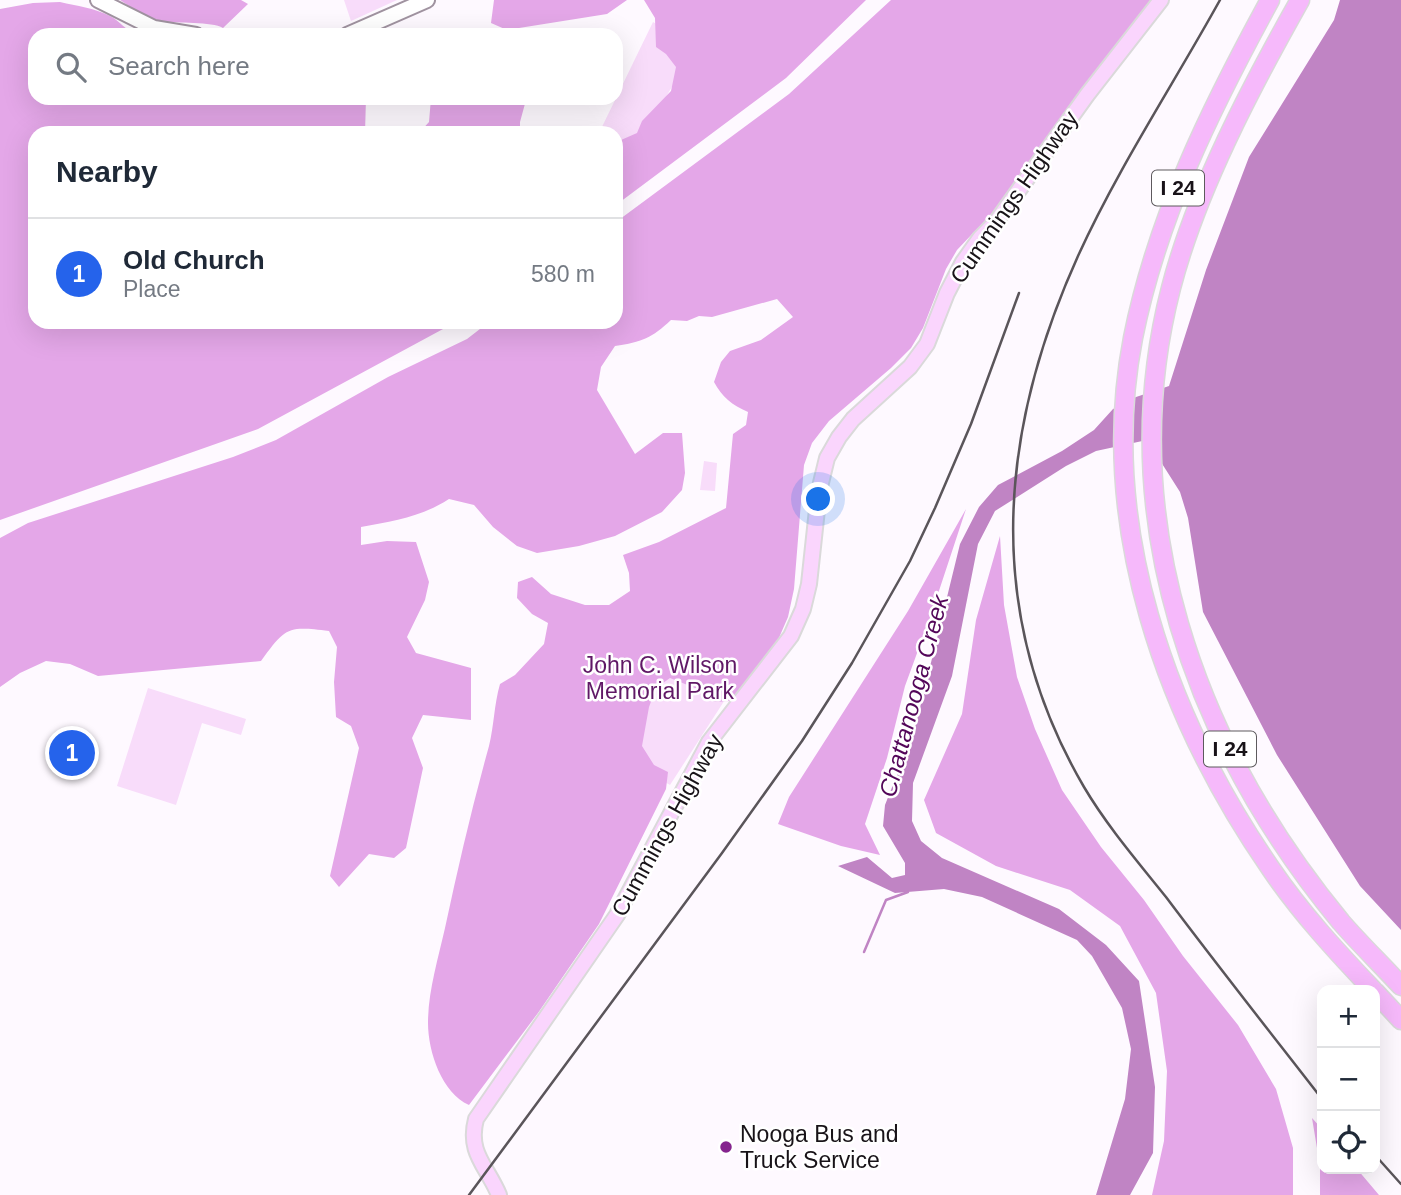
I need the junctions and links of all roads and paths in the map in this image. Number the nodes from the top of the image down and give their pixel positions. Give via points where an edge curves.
1 (98, 0) edge
2 (427, 0) edge
3 (1161, 0) edge
4 (1270, 0) edge
5 (1300, 0) edge
6 (154, 28) edge
7 (363, 28) edge
8 (1368, 985) edge
9 (1401, 986) edge
10 (1380, 997) edge
11 (1401, 1020) edge
12 (499, 1195) edge

1 - 6 main road
2 - 7 main road
3 - 12 main road, Cummings Highway via 963,262 928,344 838,437 819,491 809,584 791,636 709,742 617,915 476,1119 472,1145
4 - 8 highway, I 24 via 1210,116 1164,226 1133,341 1126,391 1125,482 1135,561 1149,617 1179,705 1209,767 1271,869 1319,932
5 - 9 highway, I 24 via 1198,207 1171,288 1154,381 1151,430 1159,544 1172,607 1195,675 1255,799 1342,922
10 - 11 highway, I 24

